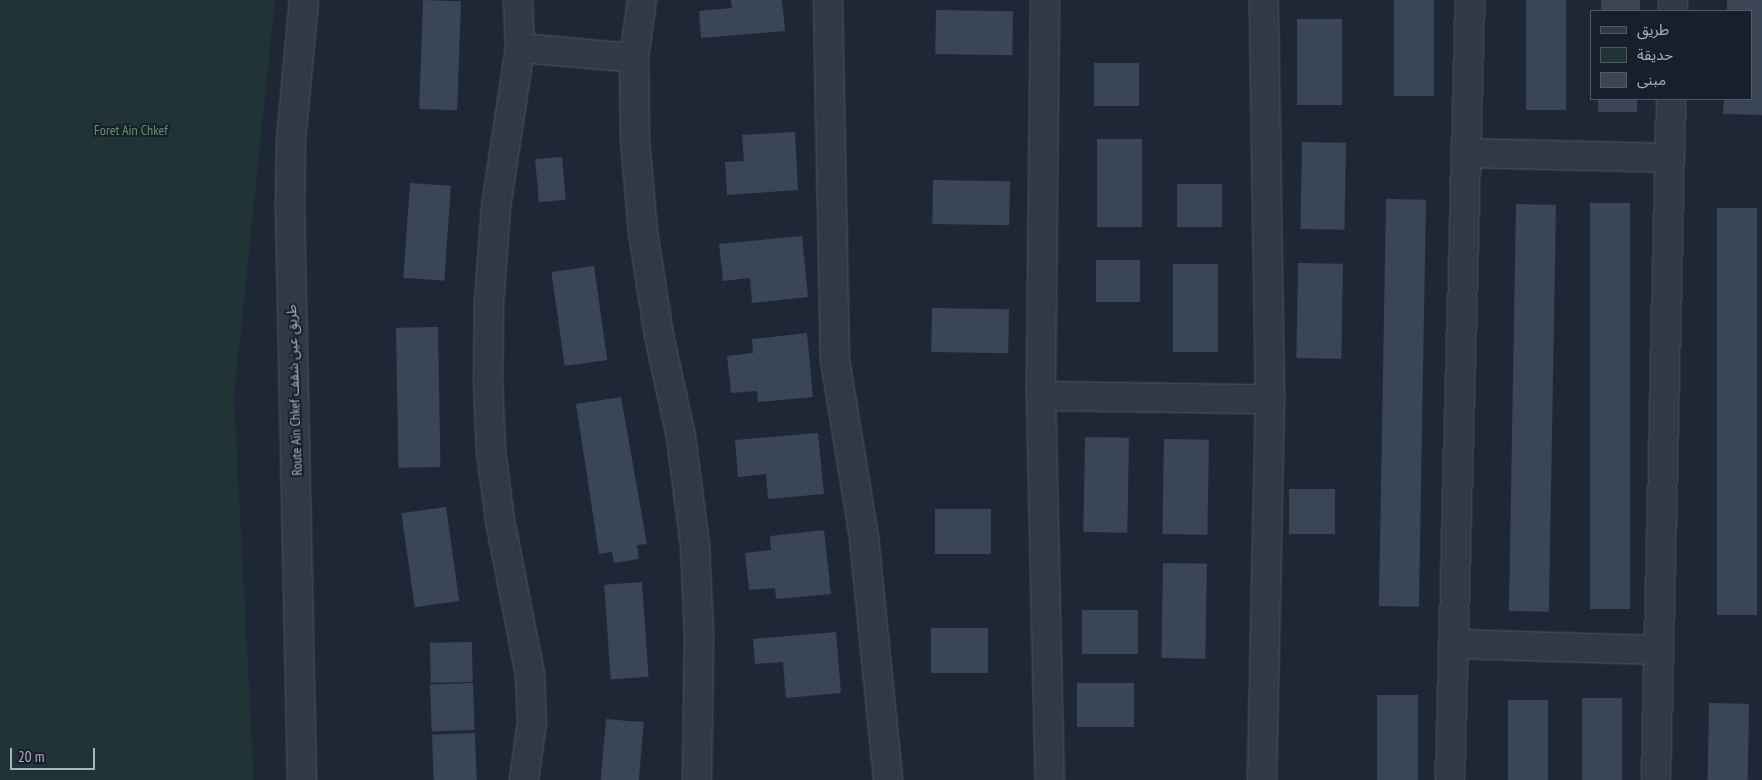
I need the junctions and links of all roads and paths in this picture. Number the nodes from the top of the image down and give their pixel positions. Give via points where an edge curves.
1 (304, 0) edge
2 (518, 0) edge
3 (642, 0) edge
4 (828, 0) edge
5 (1045, 0) edge
6 (1264, 0) edge
7 (1470, 0) edge
8 (520, 48) junction
9 (634, 58) junction
10 (1671, 100) edge
11 (1466, 153) junction
12 (1670, 158) junction
13 (1041, 396) junction
14 (1270, 399) junction
15 (1453, 644) junction
16 (1659, 650) junction
17 (302, 780) edge
18 (524, 780) edge
19 (697, 780) edge
20 (888, 780) edge
21 (1050, 780) edge
22 (1262, 780) edge
23 (1450, 780) edge
24 (1656, 780) edge

1 - 17 street, Route Aïn Chkef طريق عين شقف via 291,140 290,207
2 - 8 street
3 - 9 street
4 - 20 street via 835,360 864,538
5 - 13 street
6 - 14 street
7 - 11 street
8 - 9 street
8 - 18 street via 496,207 489,302 488,380 491,451 500,520 530,674 532,722
9 - 19 street via 635,140 643,232 659,335 681,437 695,545 699,636
10 - 12 street
11 - 12 street
11 - 15 street
12 - 16 street
13 - 14 street
13 - 21 street
14 - 22 street
15 - 16 street
15 - 23 street
16 - 24 street

